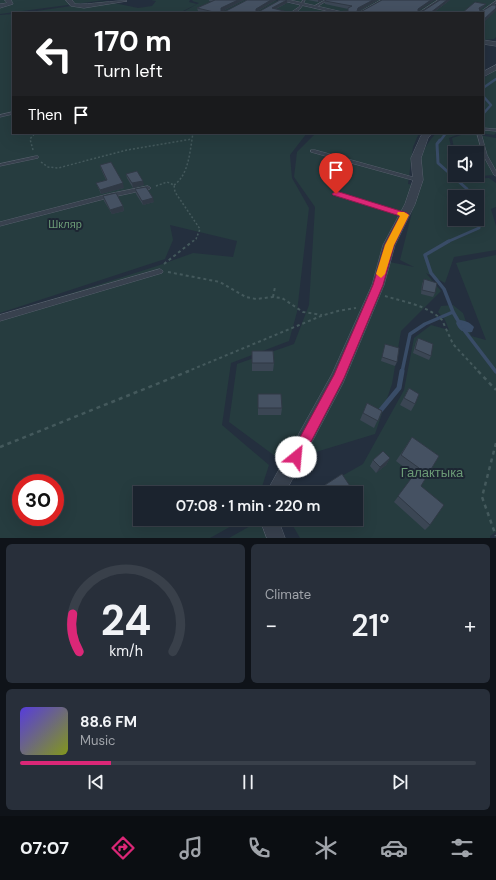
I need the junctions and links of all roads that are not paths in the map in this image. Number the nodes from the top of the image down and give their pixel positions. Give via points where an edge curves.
1 (8, 0) edge
2 (69, 0) edge
3 (281, 0) edge
4 (327, 0) edge
5 (383, 0) edge
6 (440, 0) edge
7 (124, 1) edge
8 (302, 2) edge
9 (496, 2) edge
10 (276, 3) edge
11 (0, 6) edge
12 (314, 7) junction
13 (293, 12) edge
14 (330, 12) edge
15 (361, 12) edge
16 (421, 12) edge
17 (481, 12) edge
18 (484, 42) edge
19 (496, 44) edge
20 (496, 67) edge
21 (484, 74) edge
22 (12, 113) edge
23 (0, 116) edge
24 (484, 128) edge
25 (496, 130) edge
26 (427, 134) edge
27 (479, 134) edge
28 (313, 151) dead end
29 (36, 158) road end
30 (0, 165) edge
31 (496, 175) edge
32 (418, 180) junction
33 (148, 188) edge
34 (336, 194) dead end
35 (404, 215) junction
36 (0, 224) edge
37 (160, 271) road end
38 (0, 318) edge
39 (279, 486) edge
40 (271, 526) edge
41 (276, 538) edge

1 - 11 street via 10,4
2 - 7 street via 73,5 84,6
3 - 8 street
3 - 10 lane
4 - 12 lane
5 - 15 lane
6 - 16 lane
8 - 12 street
8 - 13 lane via 300,8
9 - 17 lane
12 - 14 street
18 - 19 street
20 - 21 street
22 - 23 lane
24 - 25 lane
26 - 32 street via 416,158
27 - 31 lane via 484,155
28 - 32 lane
29 - 30 lane
32 - 35 street
33 - 36 lane
34 - 35 lane
35 - 39 street via 389,245 378,285 338,378
37 - 38 lane
40 - 41 street

